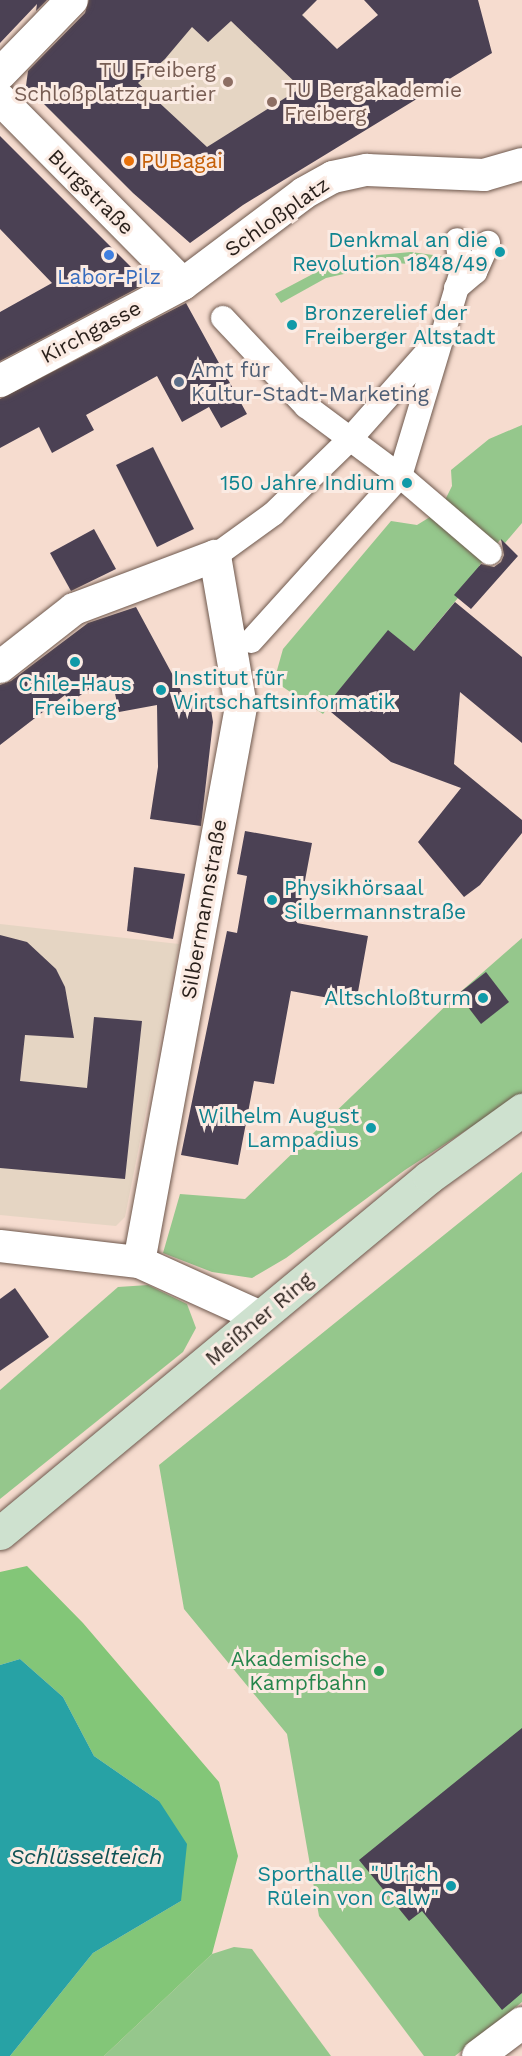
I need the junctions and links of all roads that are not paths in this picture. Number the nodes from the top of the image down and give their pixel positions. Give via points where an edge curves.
1 (72, 0) edge
2 (0, 74) edge
3 (0, 99) edge
4 (522, 164) edge
5 (457, 240) dead end
6 (488, 243) dead end
7 (183, 284) junction
8 (456, 288) junction
9 (228, 325) dead end
10 (442, 336) junction
11 (0, 381) edge
12 (350, 439) junction
13 (400, 476) junction
14 (490, 553) dead end
15 (215, 556) junction
16 (251, 642) dead end
17 (0, 667) edge
18 (522, 1110) edge
19 (0, 1246) edge
20 (139, 1262) junction
21 (260, 1317) junction
22 (0, 1533) edge
23 (522, 2023) edge
24 (478, 2056) edge

1 - 2 street
3 - 7 street, Burgstraße
4 - 7 street, Schloßplatz via 484,175 367,170 333,177 304,193
5 - 8 street via 462,265
6 - 8 street via 475,272
7 - 11 street, Kirchgasse
8 - 10 street
9 - 12 street via 306,406
10 - 12 street
10 - 13 street
12 - 13 street
12 - 15 street via 273,514
13 - 14 street
13 - 16 street
15 - 17 street via 74,609
15 - 20 street, Silbermannstraße via 241,707
18 - 21 main road, Meißner Ring via 429,1177
19 - 20 street
20 - 21 street
21 - 22 main road, Meißner Ring
23 - 24 street

